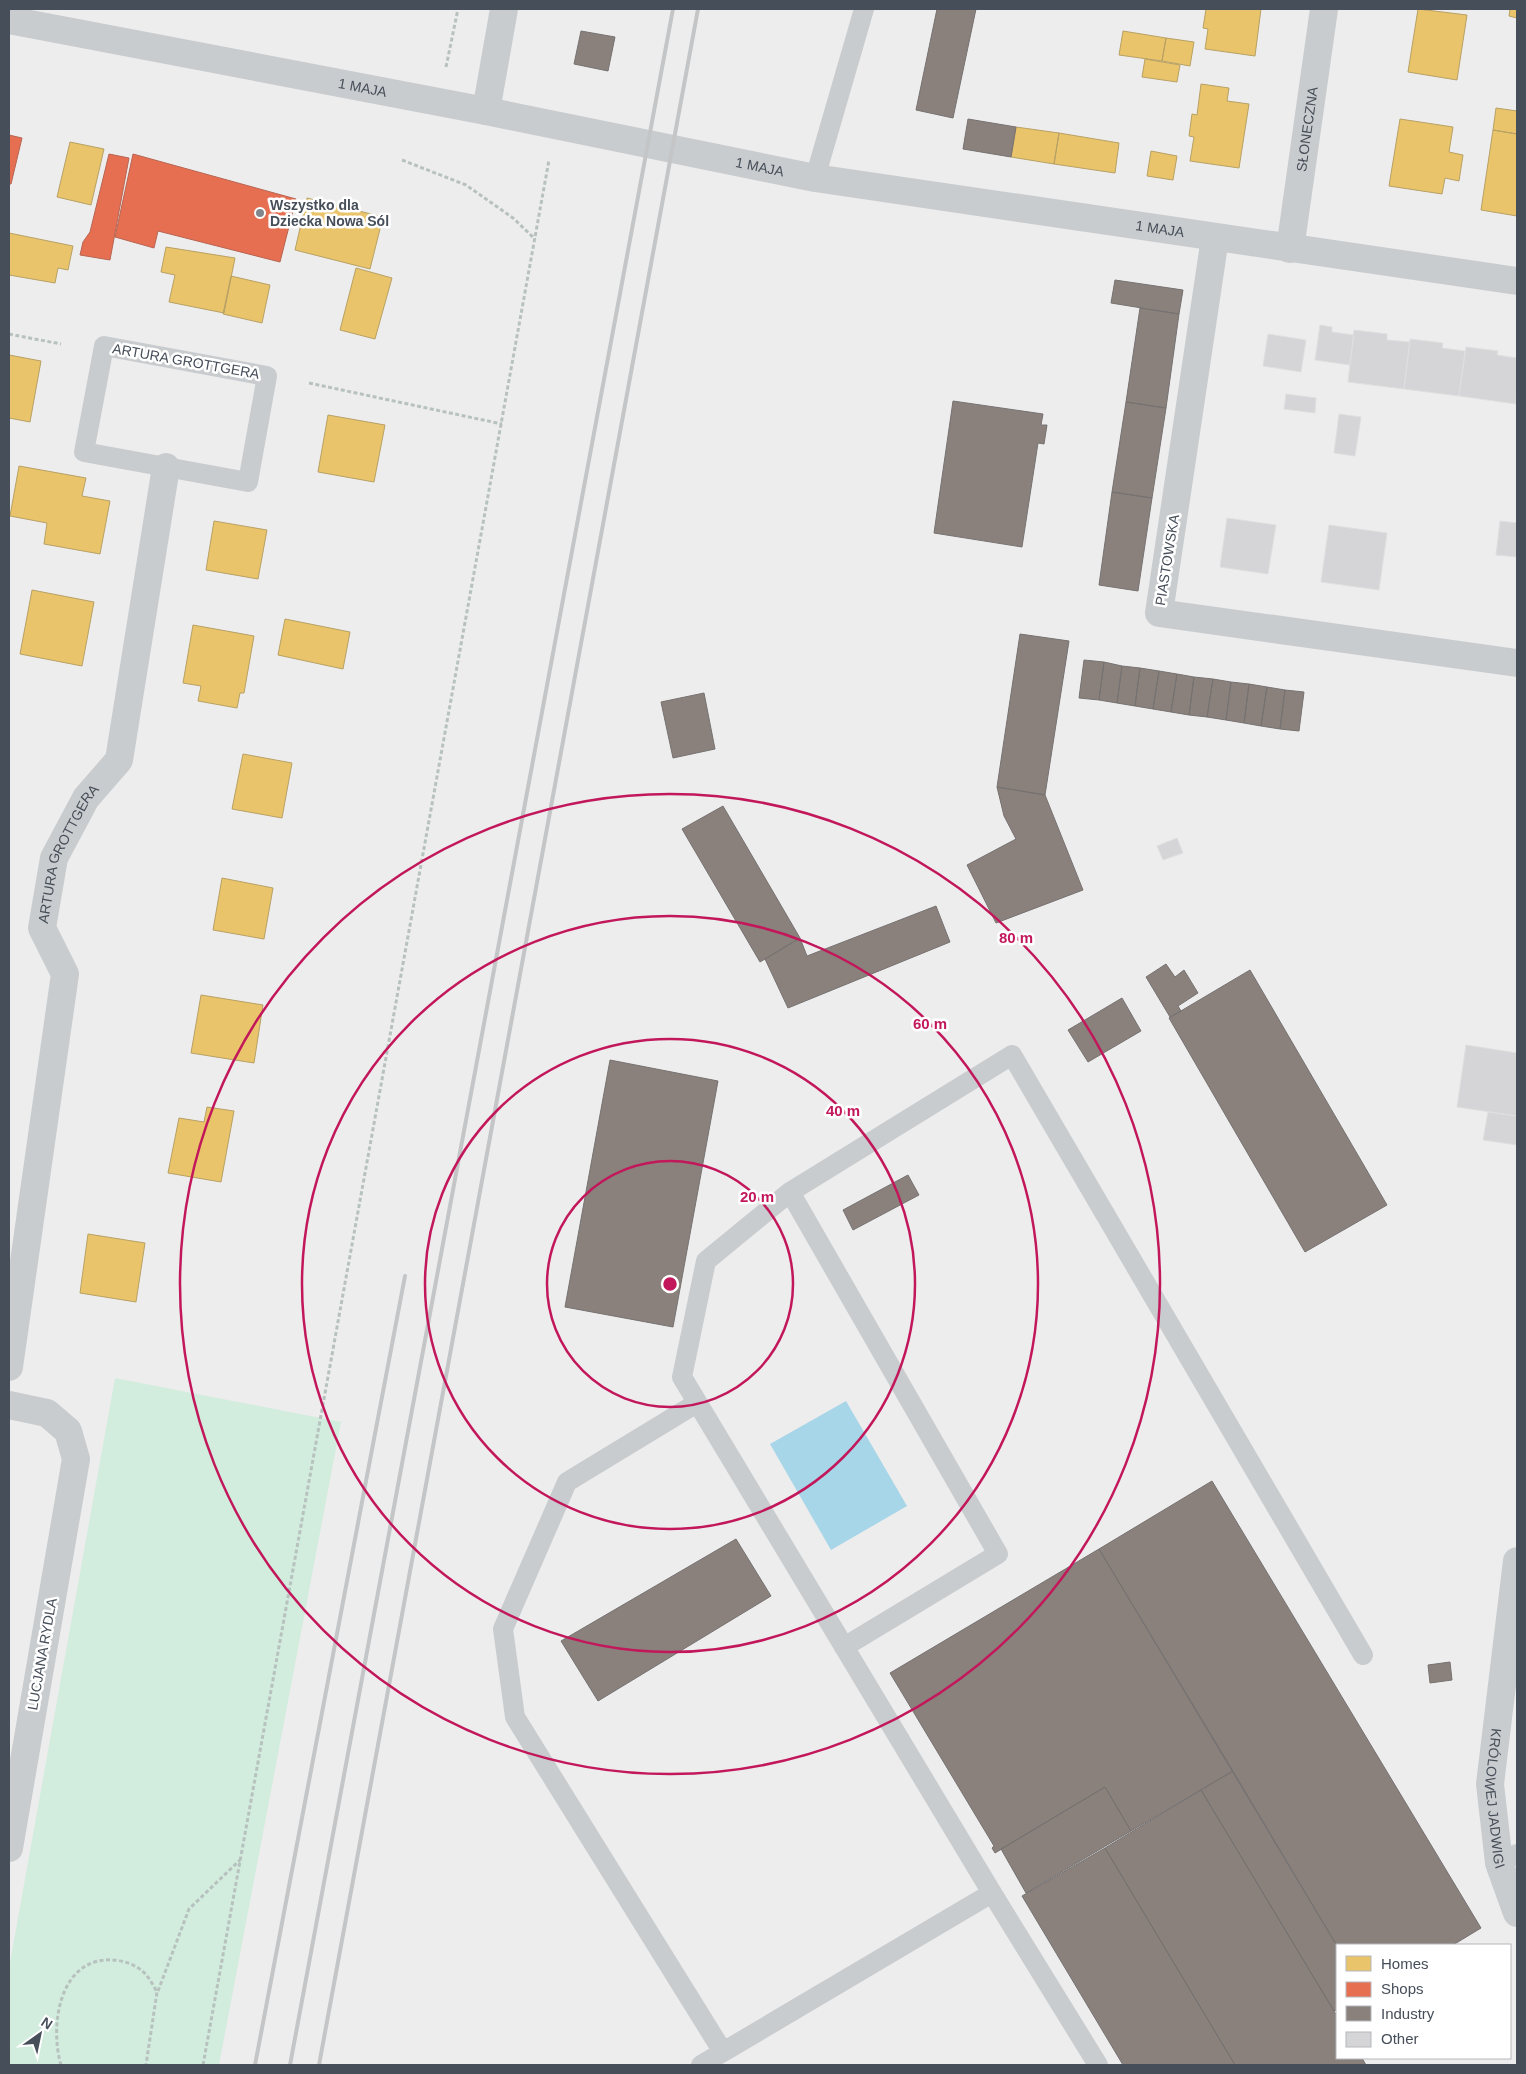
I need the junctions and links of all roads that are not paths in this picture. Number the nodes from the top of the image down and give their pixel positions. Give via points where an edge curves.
1 (504, 9) edge
2 (864, 9) edge
3 (1324, 9) edge
4 (9, 20) edge
5 (486, 111) junction
6 (815, 178) junction
7 (1215, 238) junction
8 (1290, 249) junction
9 (1517, 282) edge
10 (166, 467) junction
11 (1517, 663) edge
12 (790, 1192) junction
13 (9, 1367) edge
14 (697, 1402) junction
15 (9, 1405) edge
16 (1517, 1569) edge
17 (844, 1647) junction
18 (1363, 1655) dead end
19 (9, 1848) edge
20 (1508, 1859) edge
21 (992, 1893) junction
22 (1517, 1913) edge
23 (723, 2052) junction
24 (701, 2065) edge
25 (1098, 2065) edge

1 - 5 street
2 - 6 lane
3 - 8 street, SŁONECZNA
4 - 5 street, 1 MAJA
5 - 6 street, 1 MAJA
6 - 7 street, 1 MAJA
7 - 8 street, 1 MAJA
7 - 11 street, PIASTOWSKA via 1159,613
8 - 9 street, 1 MAJA
10 - 10 lane, ARTURA GROTTGERA via 248,482 268,376 104,346 84,452
10 - 13 street, ARTURA GROTTGERA via 118,760 86,798 54,858 42,928 65,974
12 - 14 lane via 706,1261 682,1377
12 - 17 lane via 998,1554
12 - 18 lane via 1012,1055
14 - 17 lane
14 - 23 lane via 567,1482 503,1629 515,1717
15 - 19 street, LUCJANA RYDLA via 47,1412 68,1431 76,1459
16 - 20 street, KRÓLOWEJ JADWIGI via 1490,1784
17 - 21 lane
20 - 22 street, KRÓLOWEJ JADWIGI
21 - 23 lane
21 - 25 lane
23 - 24 lane

